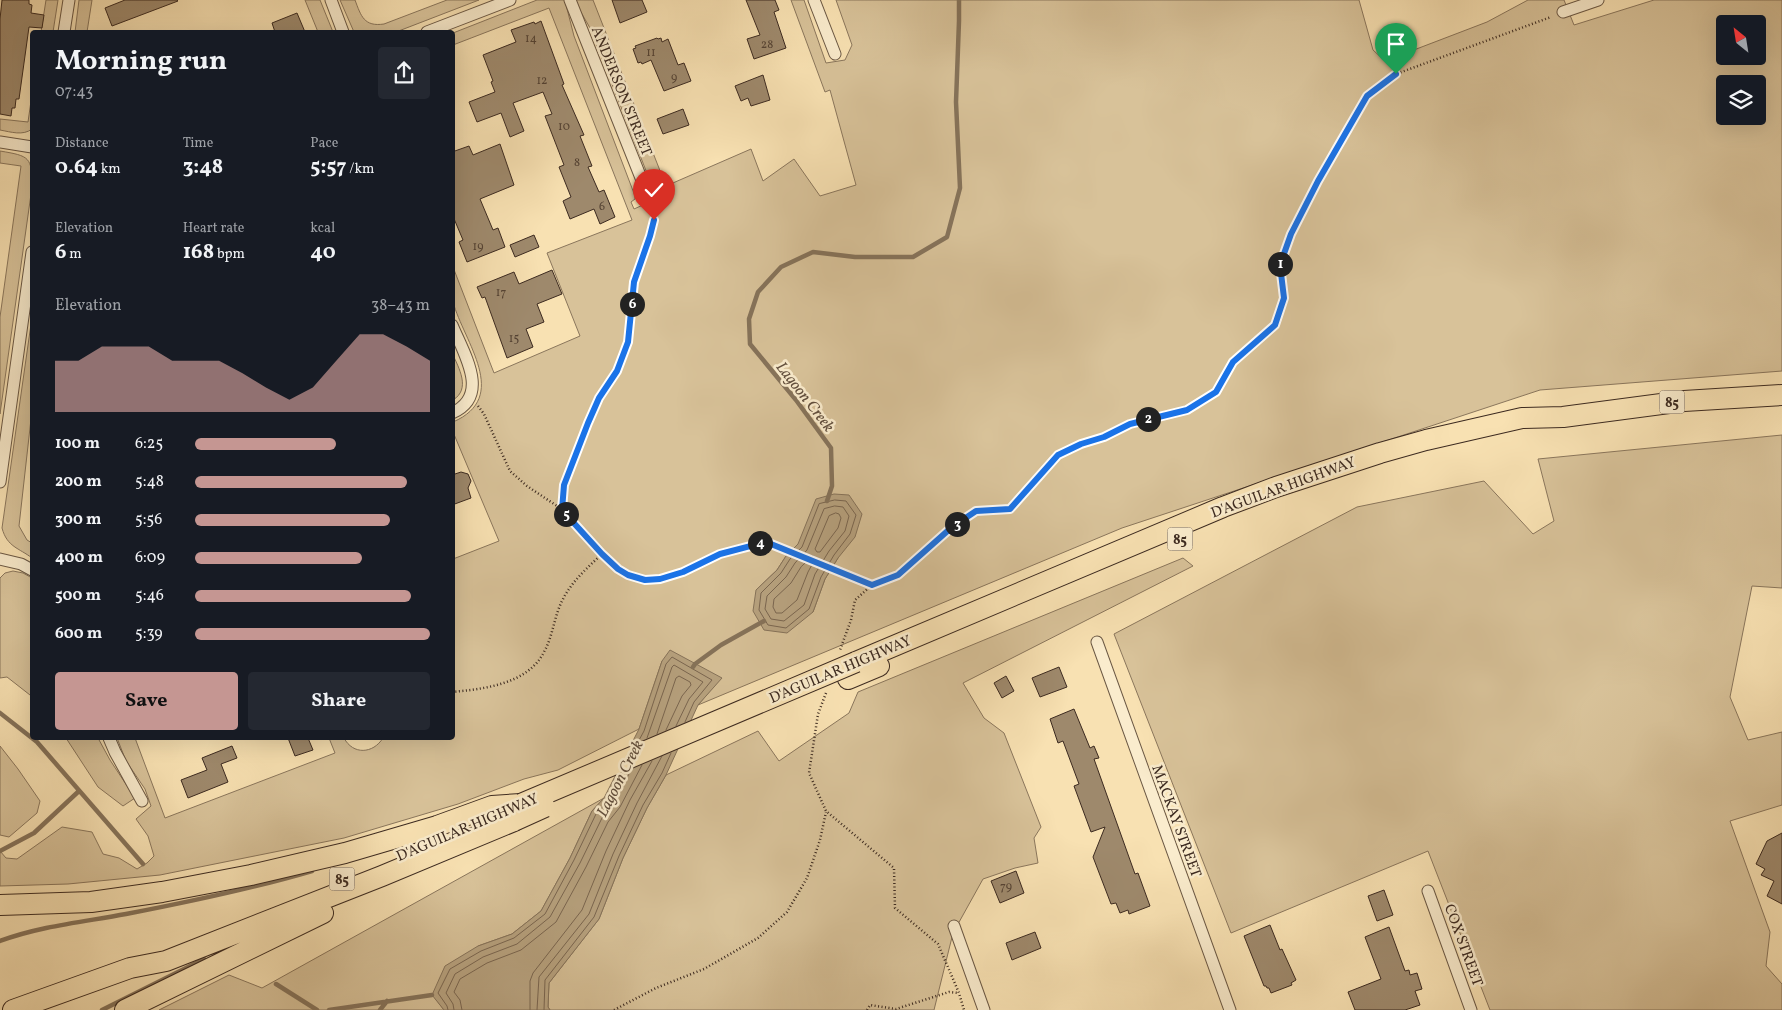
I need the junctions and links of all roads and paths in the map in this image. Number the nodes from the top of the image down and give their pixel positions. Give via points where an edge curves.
1 (69, 0) edge
2 (331, 0) edge
3 (510, 0) edge
4 (570, 0) edge
5 (814, 0) edge
6 (1598, 0) edge
7 (1563, 12) joint
8 (64, 30) edge
9 (342, 30) edge
10 (432, 30) edge
11 (836, 54) dead end
12 (0, 142) edge
13 (30, 146) edge
14 (647, 193) joint
15 (30, 266) edge
16 (455, 334) edge
17 (1782, 394) edge
18 (471, 397) junction
19 (455, 411) edge
20 (0, 482) edge
21 (562, 510) junction
22 (602, 554) junction
23 (0, 559) edge
24 (30, 569) edge
25 (872, 585) junction
26 (1097, 642) dead end
27 (847, 666) junction
28 (828, 686) dead end
29 (455, 691) edge
30 (110, 740) edge
31 (142, 801) dead end
32 (826, 811) junction
33 (517, 812) junction
34 (382, 876) junction
35 (1428, 891) dead end
36 (0, 905) edge
37 (954, 926) dead end
38 (130, 968) junction
39 (959, 992) junction
40 (14, 1010) edge
41 (125, 1010) edge
42 (614, 1010) edge
43 (867, 1010) edge
44 (964, 1010) edge
45 (984, 1010) edge
46 (1230, 1010) edge
47 (1471, 1010) edge

1 - 8 street
2 - 9 street
3 - 10 street
4 - 14 street, ANDERSON STREET
5 - 11 street
6 - 7 street
7 - 25 path via 1396,74 1367,96 1291,234 1280,265 1284,298 1275,325 1233,362 1216,392 1187,410 1130,424 1058,455 1010,509 976,511 952,527 898,575
12 - 13 street
14 - 21 path via 654,220 634,282 628,342 617,371 599,398 588,423 564,485
15 - 20 street
16 - 18 street via 473,381
17 - 27 highway, D'AGUILAR HIGHWAY / 85 via 1684,401 1564,417 1523,431 1355,474 1218,523
18 - 19 street
18 - 21 path via 484,414 510,471
21 - 22 path
22 - 25 path via 628,575 645,580 660,579 720,554 766,542
22 - 29 path via 578,577 563,599 544,653 533,666 504,683
23 - 24 street
25 - 27 path via 855,600
26 - 46 street, MACKAY STREET
27 - 33 highway, D'AGUILAR HIGHWAY / 85, bridge
28 - 32 path via 818,714 810,773
30 - 31 street
32 - 39 path via 894,868 896,908 938,944
32 - 42 path via 807,878 787,912 758,938 704,969 656,988
33 - 34 highway, D'AGUILAR HIGHWAY / 85
33 - 36 highway via 492,806 345,853 162,892 90,902
33 - 38 highway, D'AGUILAR HIGHWAY / 85 via 161,950
34 - 38 highway, D'AGUILAR HIGHWAY / 85 via 166,961
34 - 41 highway via 362,894
35 - 47 street, COX STREET
37 - 45 street
38 - 40 highway, D'AGUILAR HIGHWAY / 85
39 - 43 path via 949,992 896,1009 870,1005
39 - 44 path

